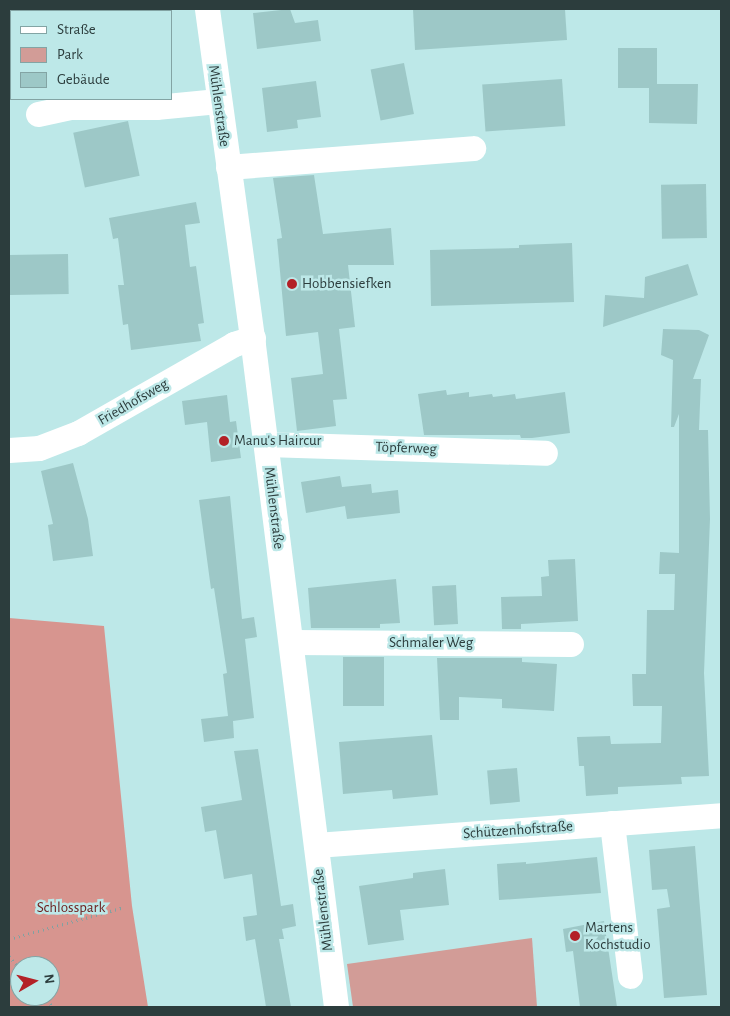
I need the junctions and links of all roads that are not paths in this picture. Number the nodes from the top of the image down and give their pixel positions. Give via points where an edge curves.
1 (207, 9) edge
2 (218, 101) junction
3 (38, 114) dead end
4 (473, 148) dead end
5 (228, 167) junction
6 (252, 338) junction
7 (266, 444) junction
8 (9, 450) edge
9 (545, 453) dead end
10 (291, 642) junction
11 (571, 644) dead end
12 (721, 818) edge
13 (612, 823) junction
14 (316, 845) junction
15 (630, 976) dead end
16 (336, 1007) edge

1 - 2 street, Mühlenstraße
2 - 3 street via 156,107 70,107
2 - 5 street, Mühlenstraße
4 - 5 street
5 - 6 street, Mühlenstraße
6 - 7 street, Mühlenstraße
6 - 8 street, Friedhofsweg via 234,344 78,433 39,448
7 - 9 street, Töpferweg
7 - 10 street, Mühlenstraße
10 - 11 street, Schmaler Weg
10 - 14 street, Mühlenstraße
12 - 13 street, Schützenhofstraße
13 - 14 street, Schützenhofstraße
13 - 15 street
14 - 16 street, Mühlenstraße

